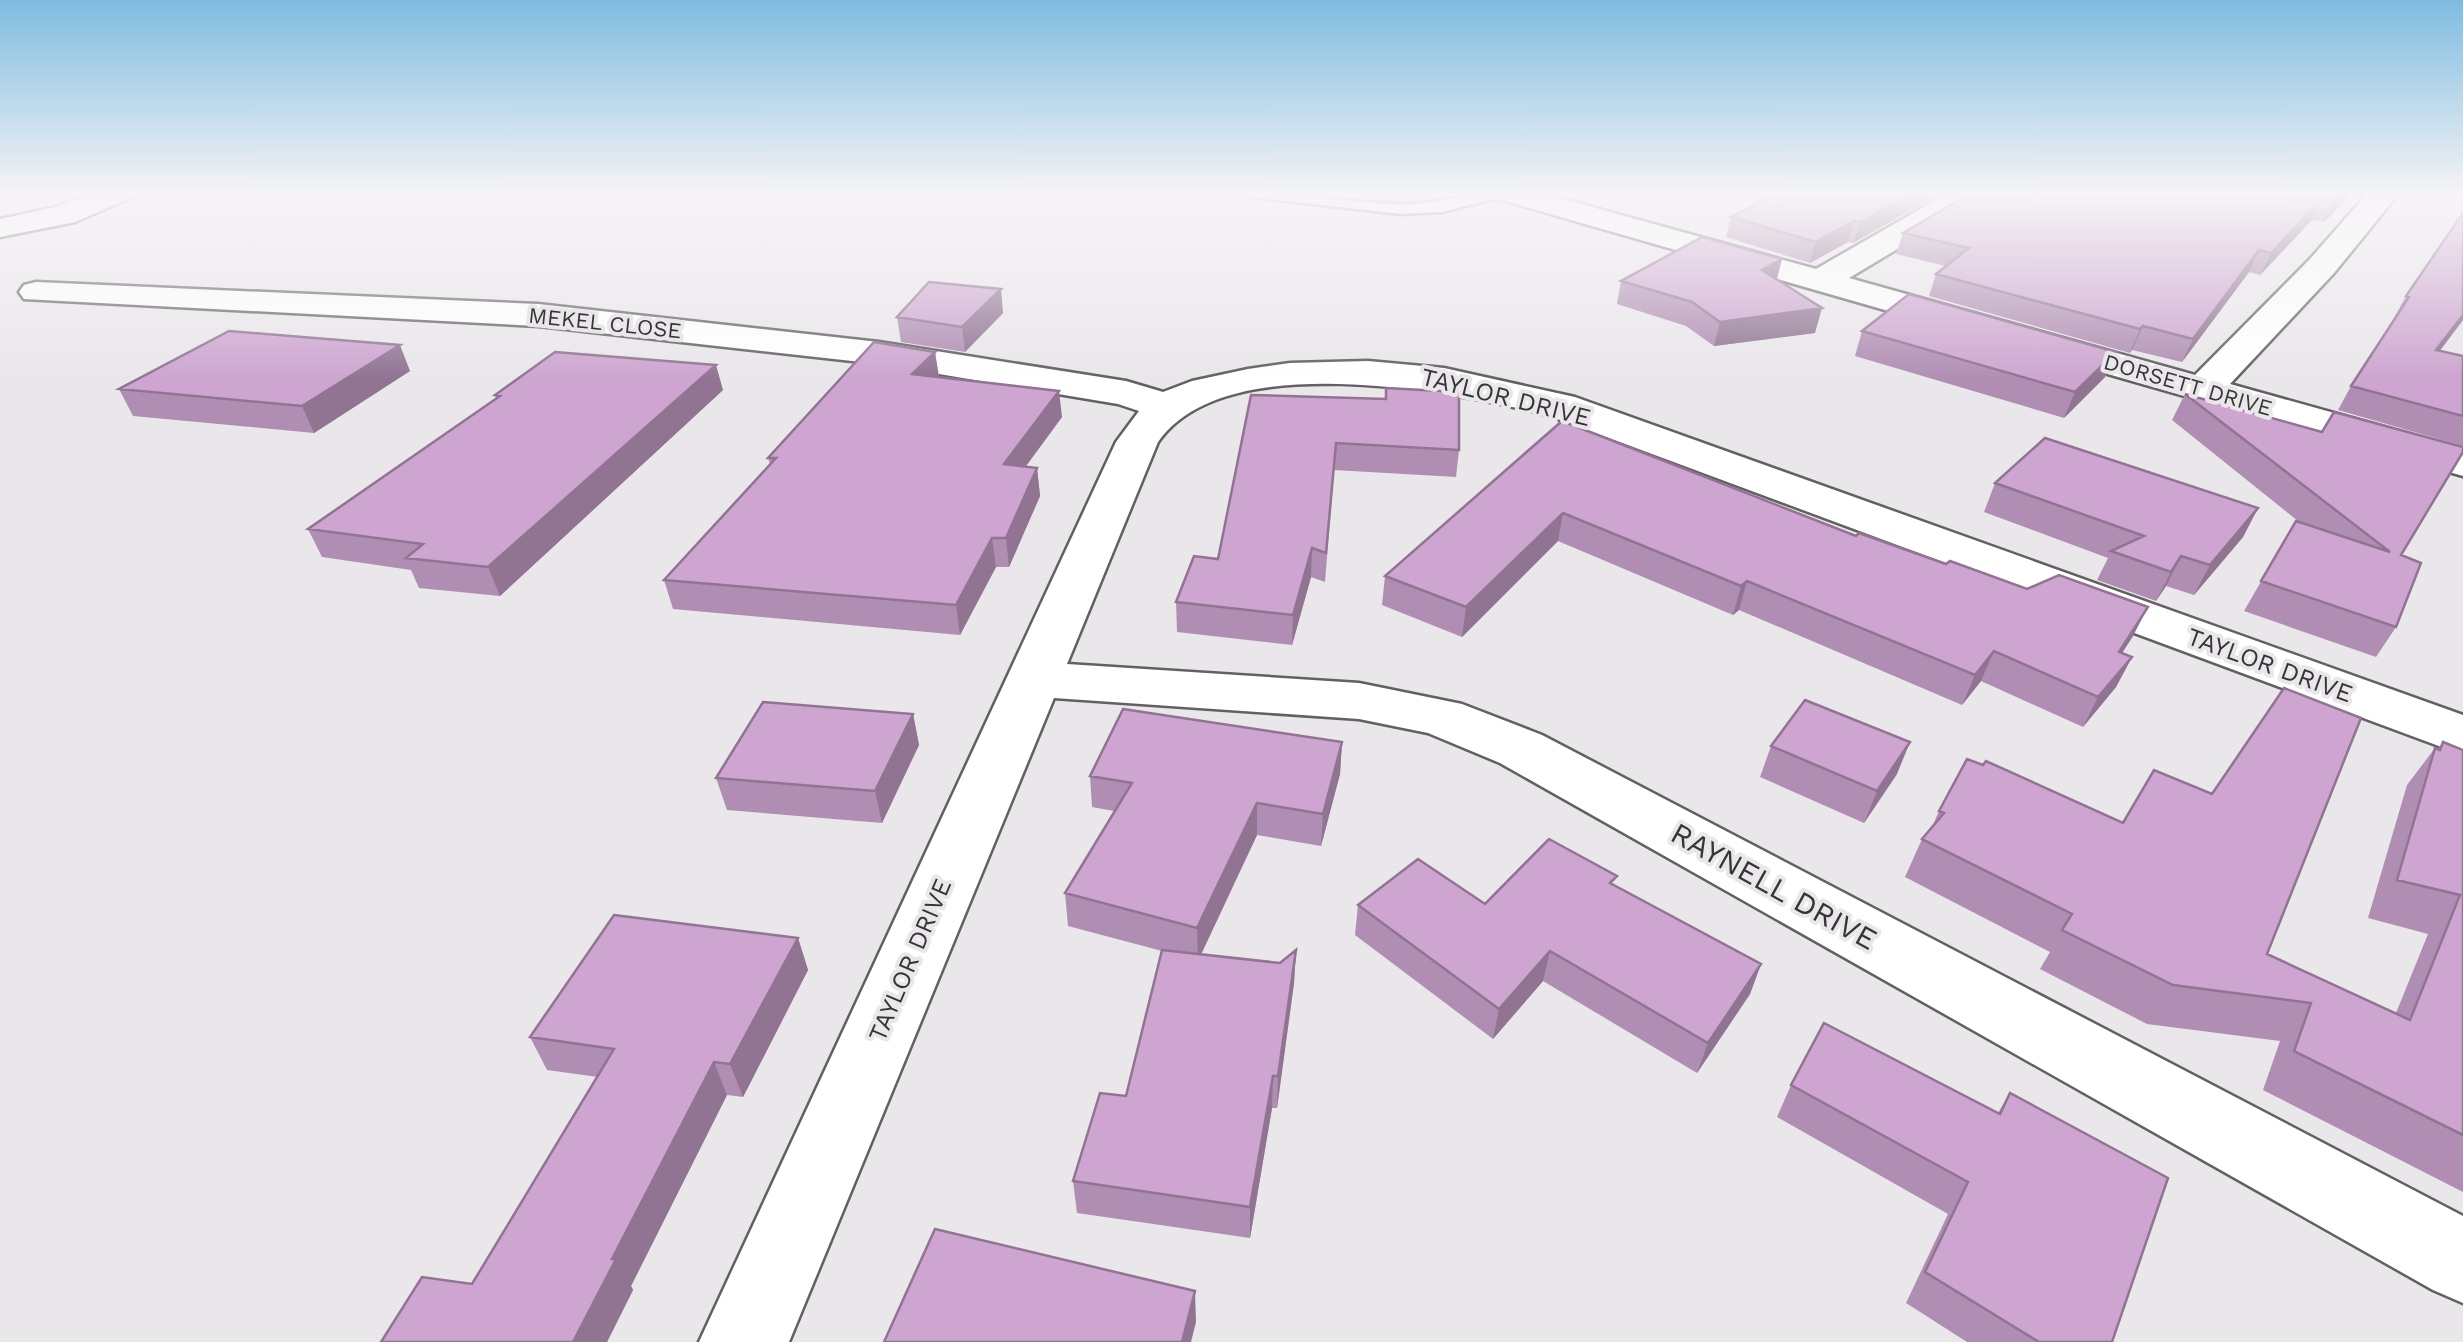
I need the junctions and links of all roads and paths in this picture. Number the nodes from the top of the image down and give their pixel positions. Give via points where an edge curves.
1 (1724, 255) edge
2 (1865, 255) edge
3 (2332, 255) edge
4 (1818, 282) junction
5 (36, 292) dead end
6 (2203, 389) junction
7 (1167, 407) junction
8 (2463, 463) edge
9 (1032, 679) junction
10 (2463, 736) edge
11 (2463, 1261) edge
12 (744, 1342) edge

1 - 4 street, DORSETT DRIVE
2 - 4 street
3 - 6 street
4 - 6 street, DORSETT DRIVE
5 - 7 street, MEKEL CLOSE via 538,315 879,354 1126,393
6 - 8 street, DORSETT DRIVE
7 - 9 street, TAYLOR DRIVE via 1137,442
7 - 10 street, TAYLOR DRIVE via 1212,388 1271,377 1384,372 1459,380 1561,406
9 - 11 street, RAYNELL DRIVE via 1358,702 1458,723 1521,749
9 - 12 street, TAYLOR DRIVE

